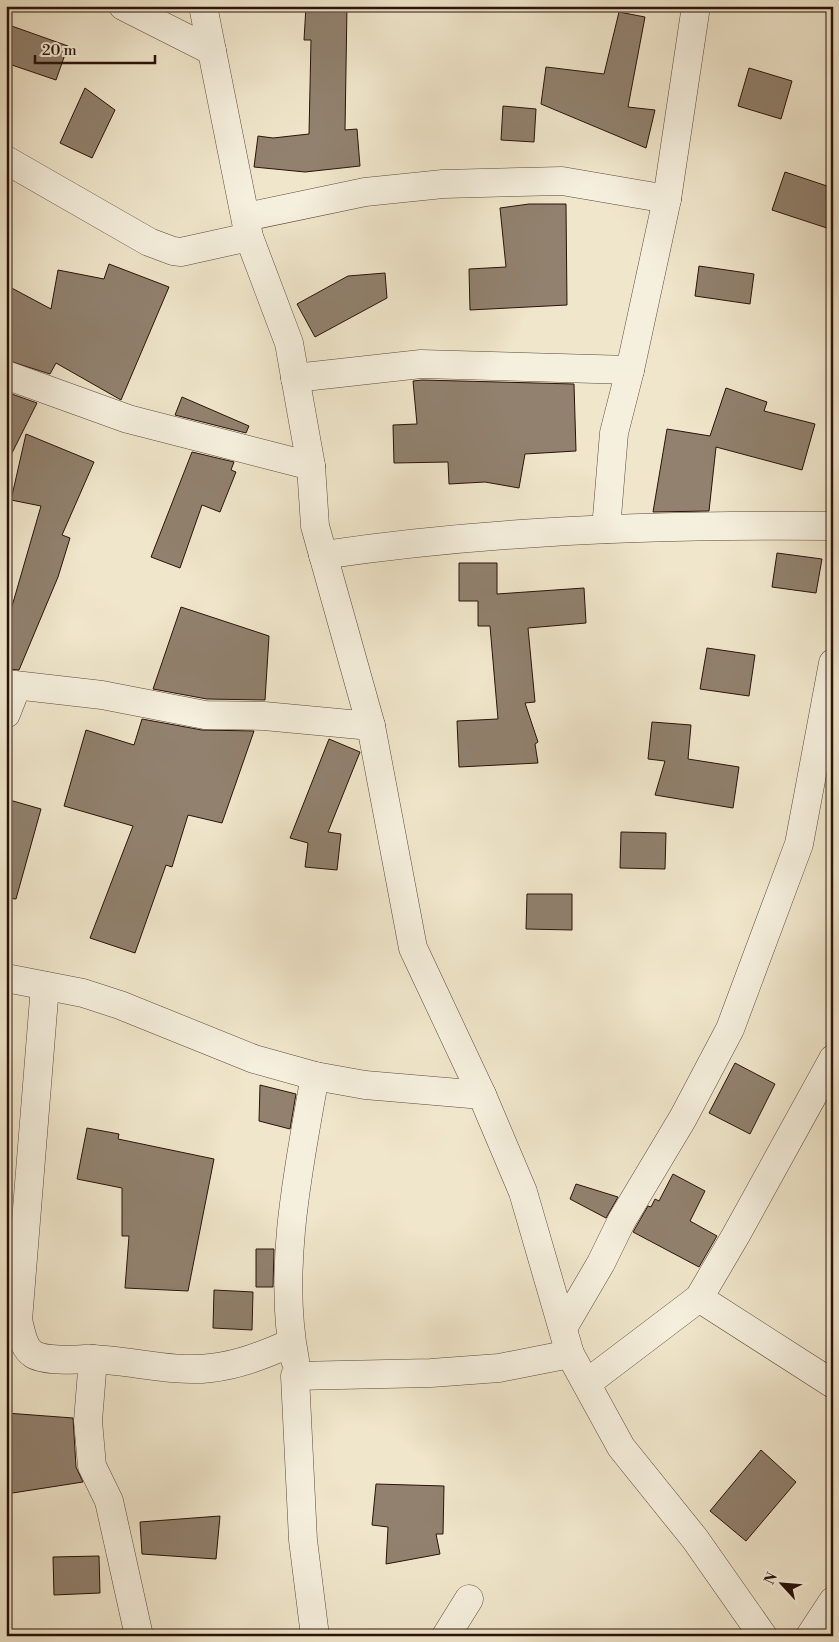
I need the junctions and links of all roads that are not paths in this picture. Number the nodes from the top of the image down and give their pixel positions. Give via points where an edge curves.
1 (123, 6) edge
2 (203, 6) edge
3 (696, 6) edge
4 (212, 51) junction
5 (6, 160) edge
6 (666, 199) junction
7 (248, 227) junction
8 (630, 370) junction
9 (6, 376) edge
10 (295, 378) junction
11 (311, 466) junction
12 (833, 526) edge
13 (606, 529) junction
14 (323, 555) junction
15 (833, 663) edge
16 (12, 685) edge
17 (6, 714) edge
18 (370, 726) junction
19 (6, 978) edge
20 (44, 986) junction
21 (833, 1059) edge
22 (314, 1076) junction
23 (482, 1095) junction
24 (698, 1298) junction
25 (567, 1341) junction
26 (291, 1343) junction
27 (93, 1359) junction
28 (295, 1376) junction
29 (587, 1383) junction
30 (833, 1384) edge
31 (469, 1599) dead end
32 (833, 1601) edge
33 (138, 1636) edge
34 (315, 1636) edge
35 (446, 1636) edge
36 (763, 1636) edge
37 (810, 1636) edge

1 - 4 street
2 - 4 street
3 - 6 street
4 - 7 street
5 - 7 street via 149,242 173,251 181,252
6 - 7 street via 562,182 443,184 365,192
6 - 8 street
7 - 10 street via 289,343
8 - 10 street via 421,364
8 - 13 street via 614,433
9 - 11 street via 128,418
10 - 11 street
11 - 14 street via 315,526
12 - 13 street via 706,524
13 - 14 street via 408,542
14 - 18 street
15 - 25 street via 799,844 730,1029 683,1118 622,1220
16 - 17 street
16 - 18 street via 102,695 205,715 264,716
18 - 23 street via 413,948
19 - 20 street
20 - 22 street via 111,1002 254,1060
20 - 27 street via 18,1320 25,1343 35,1356
21 - 24 street via 736,1236
22 - 23 street via 365,1085
22 - 26 street via 296,1179 291,1235
23 - 25 street via 522,1192
24 - 29 street
24 - 30 street
25 - 28 street via 499,1368
25 - 29 street
26 - 27 street via 252,1359 212,1368 177,1368
26 - 28 street
27 - 33 street via 88,1420 92,1466 109,1501
28 - 34 street via 303,1540
29 - 36 street via 621,1447 695,1539
31 - 35 street
32 - 37 street

